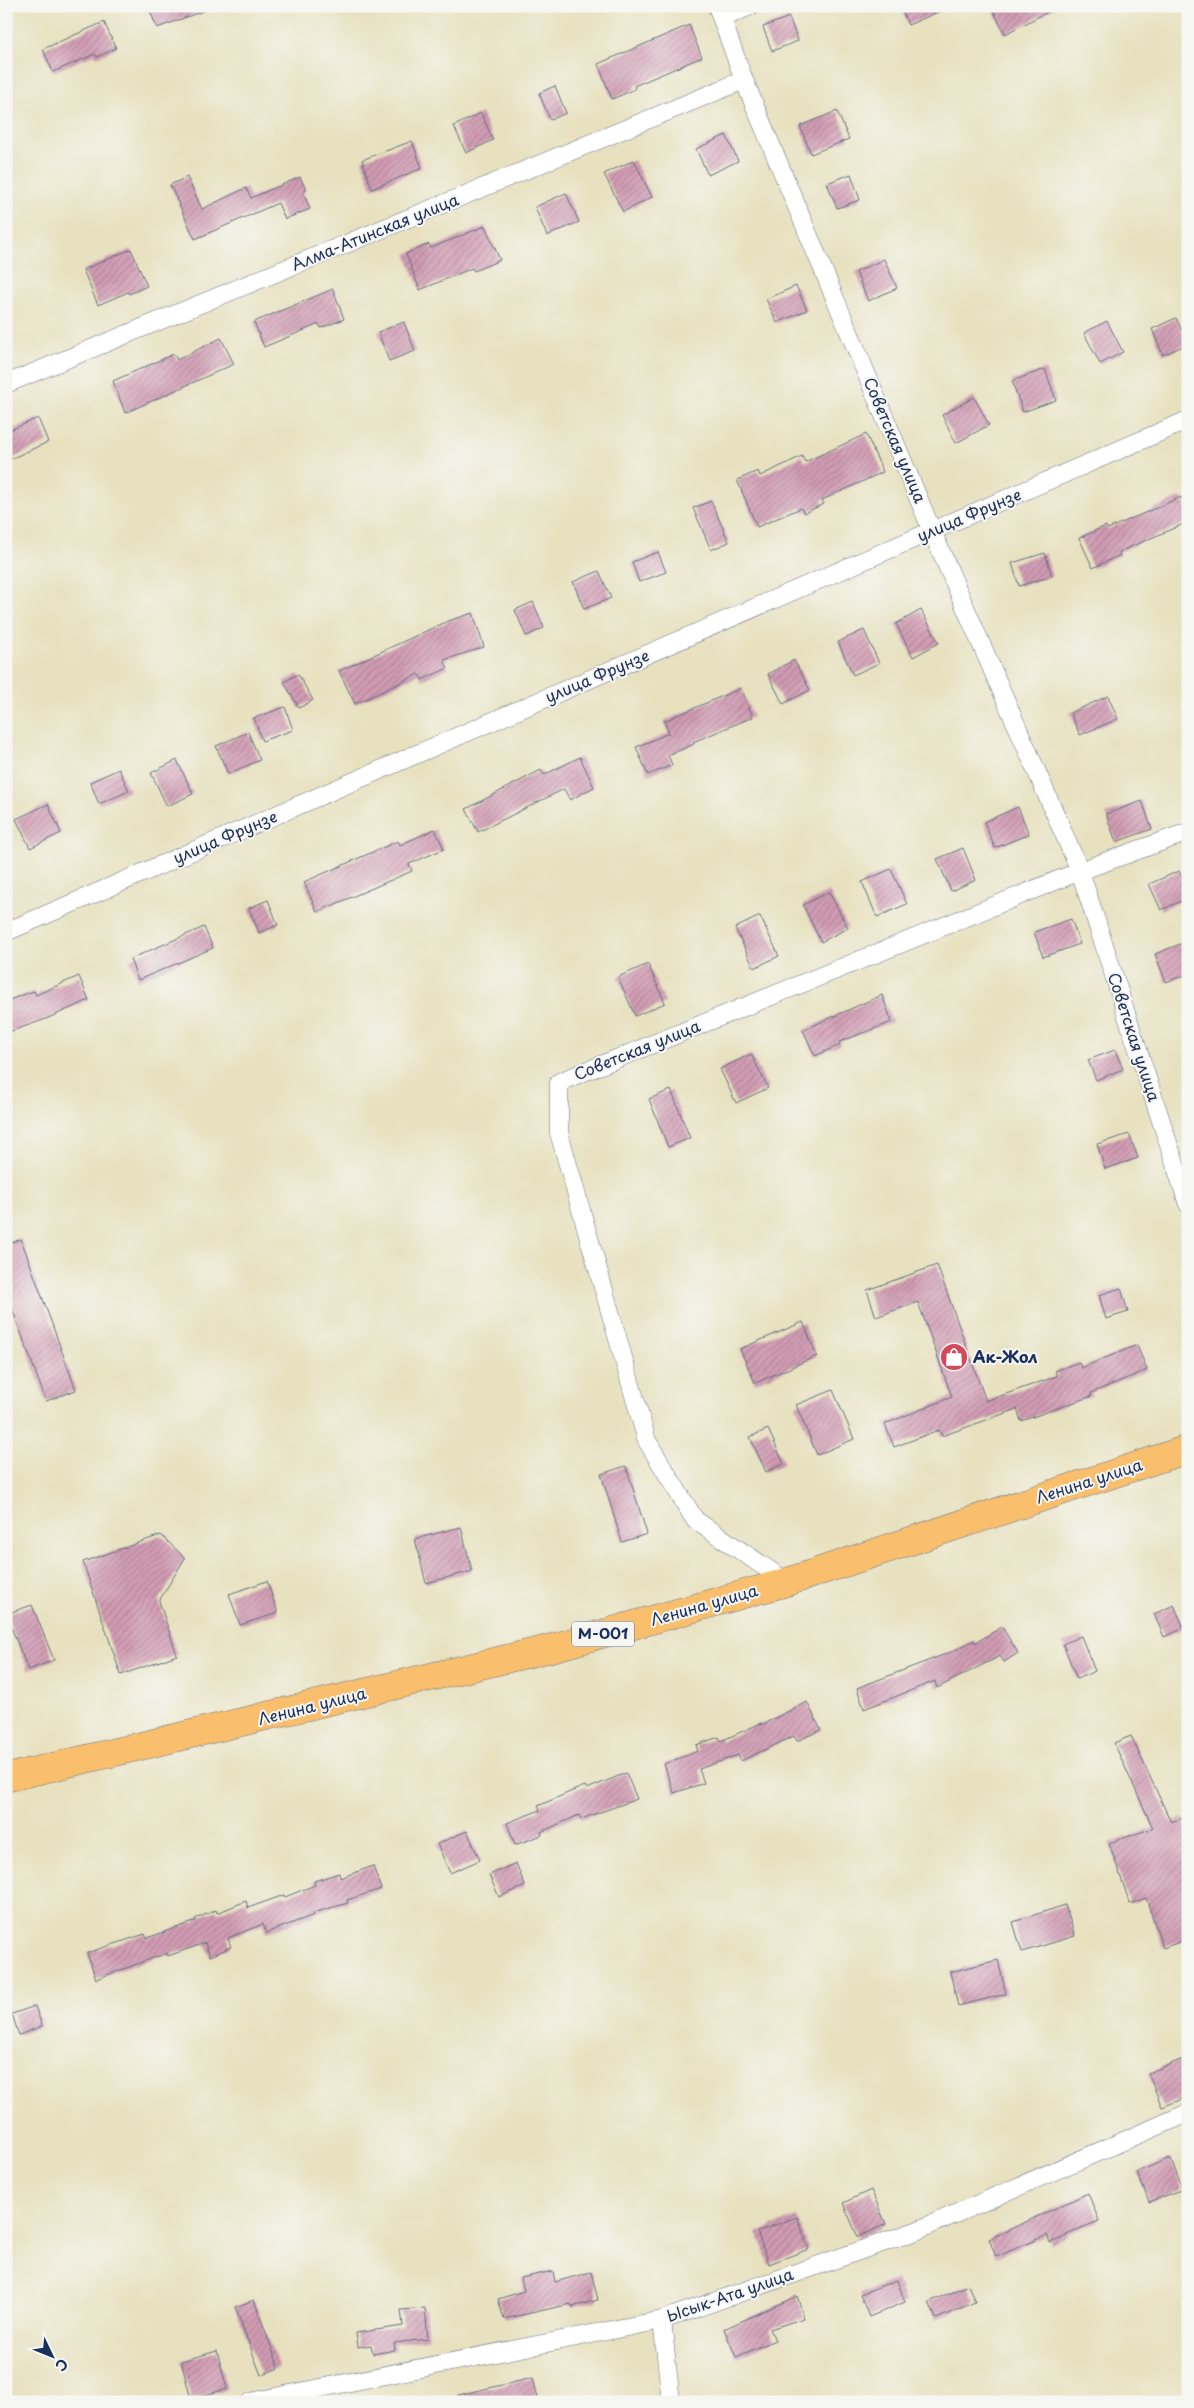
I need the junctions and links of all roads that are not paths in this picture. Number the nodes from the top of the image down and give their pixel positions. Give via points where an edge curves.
1 (750, 6) edge
2 (720, 12) edge
3 (744, 80) junction
4 (6, 384) edge
5 (1188, 420) edge
6 (932, 531) junction
7 (1188, 832) edge
8 (1080, 871) junction
9 (6, 932) edge
10 (1188, 1204) edge
11 (1188, 1448) edge
12 (788, 1582) junction
13 (6, 1778) edge
14 (1188, 2113) edge
15 (662, 2320) junction
16 (250, 2402) edge
17 (671, 2402) edge

1 - 2 street
2 - 3 street, Советская улица
3 - 4 street, Алма-Атинская улица
3 - 6 street, Советская улица
5 - 6 street, улица Фрунзе
6 - 8 street, Советская улица
6 - 9 street, улица Фрунзе
7 - 8 street, Советская улица
8 - 10 street, Советская улица
8 - 12 street, Советская улица via 559,1082 559,1133 647,1441 695,1520
11 - 12 main road, Ленина улица / М-001
12 - 13 main road, Ленина улица / М-001 via 552,1648
14 - 15 street, Ысык-Ата улица via 916,2230
15 - 16 street, Ысык-Ата улица
15 - 17 street

